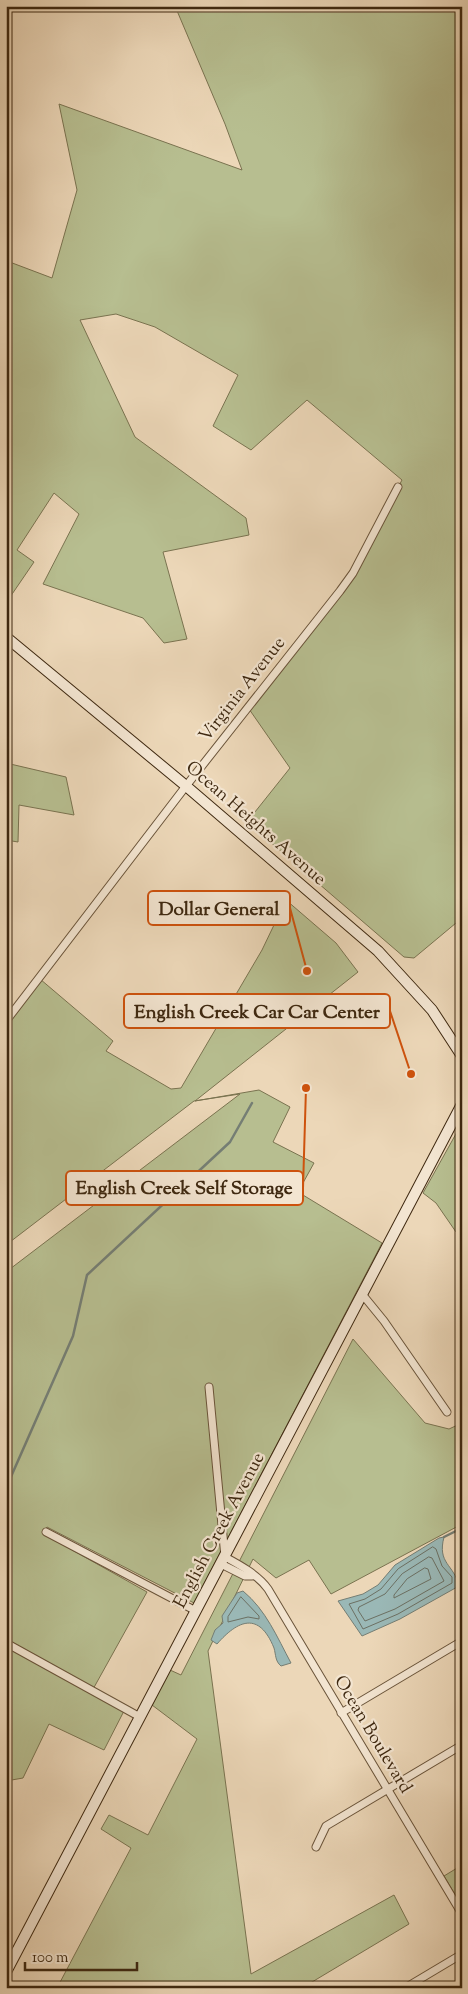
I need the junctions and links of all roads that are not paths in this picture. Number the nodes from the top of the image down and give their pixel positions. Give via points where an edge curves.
1 (398, 487) dead end
2 (6, 637) edge
3 (186, 786) junction
4 (6, 1021) edge
5 (460, 1051) edge
6 (462, 1104) edge
7 (462, 1115) edge
8 (452, 1121) junction
9 (362, 1294) junction
10 (209, 1387) dead end
11 (447, 1412) dead end
12 (46, 1532) dead end
13 (223, 1560) junction
14 (196, 1611) junction
15 (462, 1641) edge
16 (6, 1644) edge
17 (341, 1713) junction
18 (140, 1717) junction
19 (462, 1746) edge
20 (387, 1789) junction
21 (316, 1847) dead end
22 (462, 1914) edge
23 (462, 1954) edge
24 (6, 1972) edge
25 (405, 1988) edge

1 - 3 street, Virginia Avenue via 353,573
2 - 3 main road, Ocean Heights Avenue
3 - 4 street, Virginia Avenue
3 - 5 main road, Ocean Heights Avenue via 378,951 425,1002
6 - 8 main road, English Creek Avenue
7 - 8 main road
8 - 9 main road, English Creek Avenue
9 - 11 street
9 - 13 main road, English Creek Avenue
10 - 13 street
12 - 14 street
13 - 14 main road, English Creek Avenue
13 - 17 street, Ocean Boulevard via 268,1589
14 - 18 main road, English Creek Avenue
15 - 17 street
16 - 18 street
17 - 20 street, Ocean Boulevard
18 - 24 main road, English Creek Avenue
19 - 20 street
20 - 21 street via 326,1826
20 - 22 street, Ocean Boulevard
23 - 25 street

